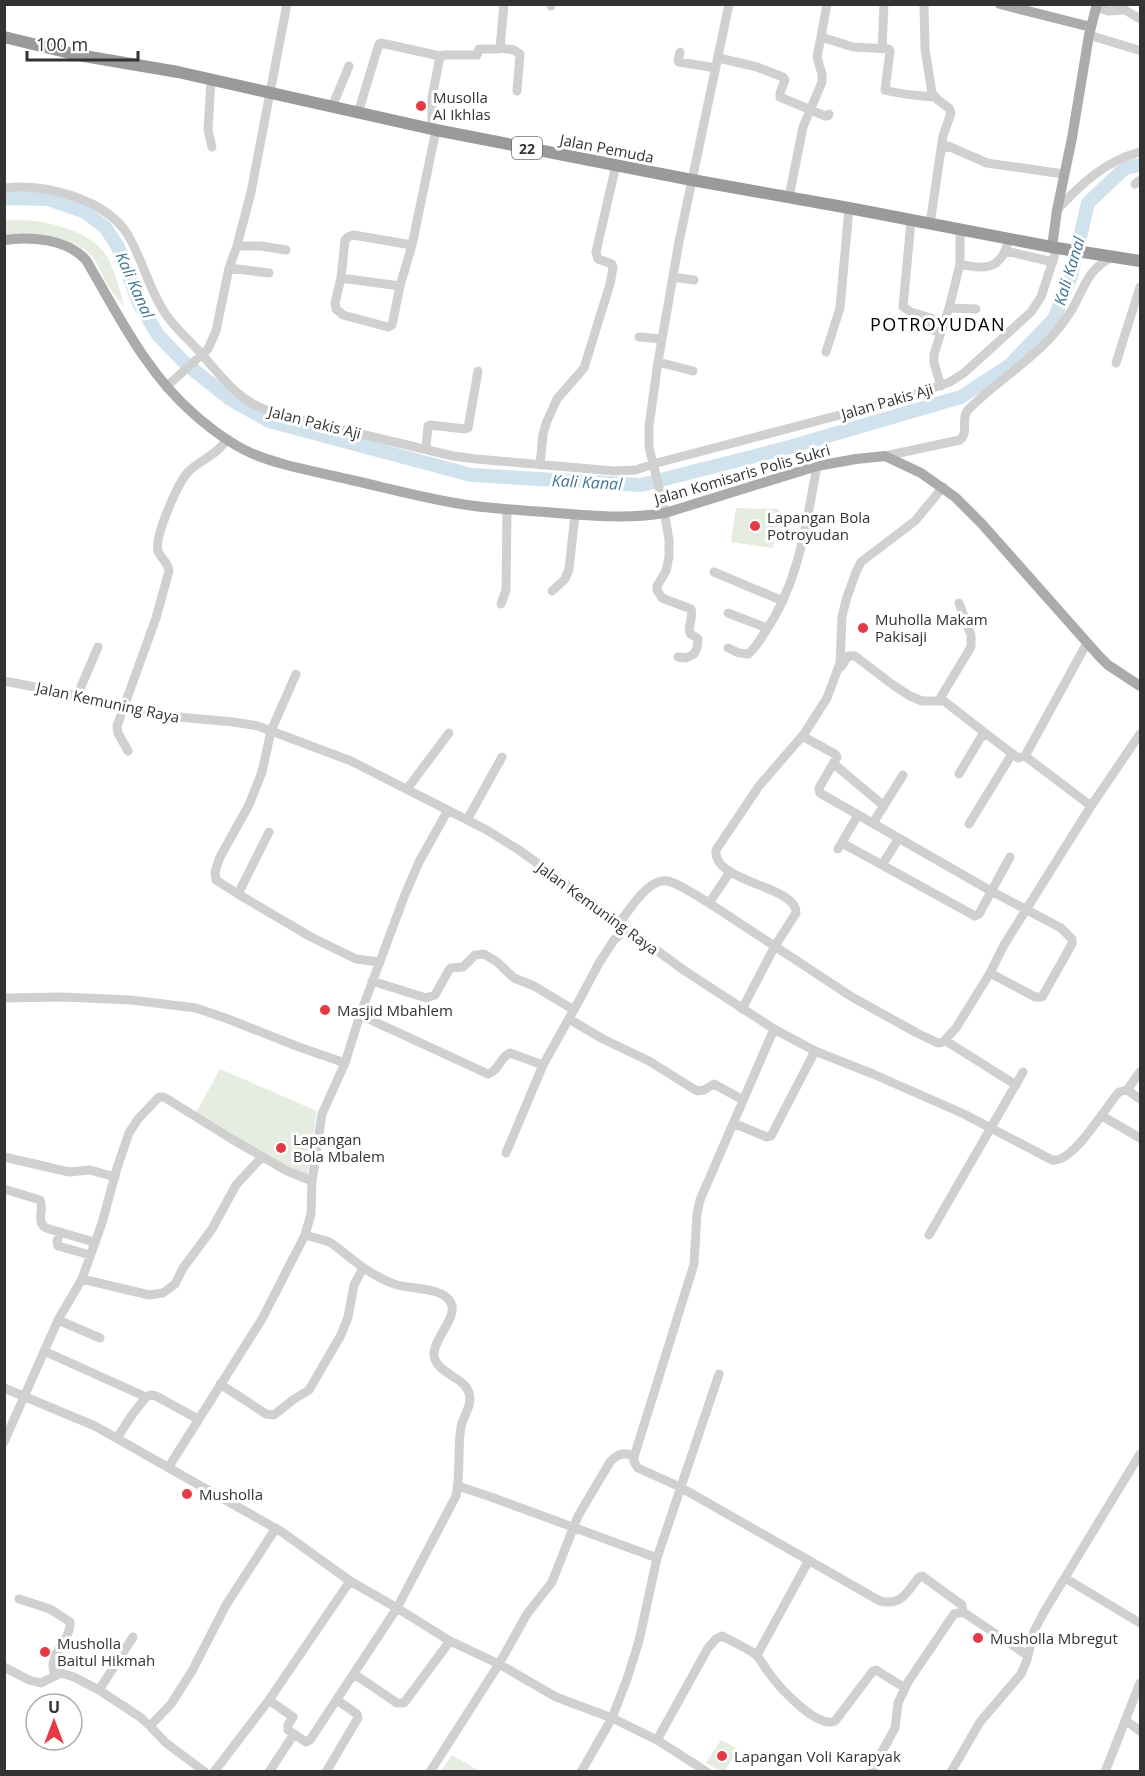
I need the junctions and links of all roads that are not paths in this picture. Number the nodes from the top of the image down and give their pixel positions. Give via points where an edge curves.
1 (287, 4) edge
2 (504, 4) edge
3 (826, 4) edge
4 (884, 4) edge
5 (924, 4) edge
6 (1000, 4) edge
7 (728, 5) edge
8 (1097, 6) edge
9 (1140, 19) edge
10 (1090, 31) junction
11 (4, 37) edge
12 (821, 38) junction
13 (500, 48) junction
14 (882, 49) junction
15 (1138, 50) dead end
16 (440, 56) junction
17 (677, 56) dead end
18 (719, 58) junction
19 (349, 66) dead end
20 (717, 68) junction
21 (211, 80) junction
22 (517, 91) dead end
23 (269, 93) junction
24 (934, 96) junction
25 (332, 107) junction
26 (810, 111) junction
27 (358, 113) junction
28 (829, 114) dead end
29 (434, 129) junction
30 (212, 147) dead end
31 (942, 149) junction
32 (1140, 152) edge
33 (616, 165) junction
34 (1064, 174) junction
35 (692, 180) junction
36 (4, 188) edge
37 (789, 197) junction
38 (849, 208) junction
39 (1057, 210) junction
40 (910, 221) junction
41 (930, 224) junction
42 (960, 230) junction
43 (4, 240) edge
44 (412, 245) junction
45 (1008, 245) junction
46 (237, 246) junction
47 (1058, 248) junction
48 (286, 250) dead end
49 (1108, 257) junction
50 (1140, 261) edge
51 (1053, 262) junction
52 (960, 264) junction
53 (229, 268) junction
54 (269, 273) dead end
55 (673, 277) junction
56 (341, 278) junction
57 (694, 280) dead end
58 (400, 286) junction
59 (1140, 287) edge
60 (949, 308) junction
61 (976, 309) dead end
62 (941, 332) junction
63 (639, 337) dead end
64 (662, 339) junction
65 (826, 352) dead end
66 (199, 357) junction
67 (658, 362) junction
68 (1116, 363) dead end
69 (478, 371) dead end
70 (693, 371) dead end
71 (168, 384) junction
72 (941, 386) junction
73 (228, 439) junction
74 (426, 448) junction
75 (885, 456) junction
76 (540, 465) junction
77 (654, 466) junction
78 (817, 466) junction
79 (943, 487) junction
80 (664, 509) junction
81 (507, 510) junction
82 (575, 515) junction
83 (714, 572) dead end
84 (552, 591) dead end
85 (783, 601) junction
86 (959, 603) dead end
87 (501, 604) dead end
88 (728, 613) dead end
89 (767, 628) junction
90 (1087, 643) junction
91 (98, 647) dead end
92 (728, 648) dead end
93 (678, 657) dead end
94 (838, 671) junction
95 (296, 674) dead end
96 (4, 681) edge
97 (1140, 686) edge
98 (77, 696) junction
99 (939, 700) junction
100 (124, 708) junction
101 (271, 731) junction
102 (448, 733) dead end
103 (1140, 734) edge
104 (802, 736) junction
105 (989, 736) junction
106 (128, 751) dead end
107 (1012, 754) junction
108 (1025, 756) junction
109 (502, 757) dead end
110 (834, 764) junction
111 (959, 774) dead end
112 (903, 775) dead end
113 (407, 789) junction
114 (884, 806) junction
115 (1090, 806) junction
116 (448, 810) junction
117 (858, 815) junction
118 (467, 819) junction
119 (873, 823) junction
120 (969, 824) dead end
121 (269, 832) dead end
122 (899, 838) junction
123 (1010, 857) dead end
124 (882, 865) junction
125 (730, 872) junction
126 (991, 891) junction
127 (238, 894) junction
128 (709, 903) junction
129 (1026, 910) junction
130 (623, 926) junction
131 (775, 946) junction
132 (380, 962) junction
133 (990, 973) junction
134 (372, 981) junction
135 (4, 998) edge
136 (742, 1009) junction
137 (574, 1010) junction
138 (360, 1015) junction
139 (569, 1019) junction
140 (774, 1029) junction
141 (946, 1041) junction
142 (815, 1051) junction
143 (345, 1063) junction
144 (543, 1065) junction
145 (1023, 1072) dead end
146 (1140, 1072) edge
147 (1016, 1085) junction
148 (1127, 1090) junction
149 (1140, 1099) edge
150 (743, 1100) junction
151 (1102, 1116) junction
152 (733, 1123) junction
153 (992, 1128) junction
154 (1140, 1138) edge
155 (506, 1153) dead end
156 (4, 1157) edge
157 (262, 1157) junction
158 (115, 1177) junction
159 (312, 1181) junction
160 (4, 1189) edge
161 (60, 1233) junction
162 (305, 1235) junction
163 (929, 1235) dead end
164 (94, 1242) junction
165 (90, 1256) junction
166 (363, 1268) junction
167 (82, 1279) junction
168 (58, 1320) junction
169 (100, 1338) dead end
170 (44, 1351) junction
171 (719, 1374) dead end
172 (220, 1384) junction
173 (4, 1388) edge
174 (23, 1396) junction
175 (146, 1397) junction
176 (198, 1419) junction
177 (117, 1438) junction
178 (4, 1442) edge
179 (1140, 1454) edge
180 (634, 1457) junction
181 (168, 1468) junction
182 (458, 1486) junction
183 (680, 1487) junction
184 (573, 1526) junction
185 (276, 1528) junction
186 (657, 1558) junction
187 (809, 1560) junction
188 (1065, 1578) junction
189 (350, 1581) junction
190 (19, 1599) dead end
191 (397, 1608) junction
192 (963, 1612) junction
193 (1140, 1623) edge
194 (133, 1637) dead end
195 (450, 1641) junction
196 (757, 1655) junction
197 (1027, 1655) junction
198 (499, 1664) junction
199 (4, 1667) edge
200 (354, 1674) junction
201 (56, 1676) junction
202 (1140, 1683) edge
203 (905, 1688) junction
204 (99, 1690) junction
205 (269, 1700) junction
206 (337, 1700) junction
207 (612, 1718) junction
208 (1125, 1720) junction
209 (150, 1726) junction
210 (1140, 1731) edge
211 (294, 1734) junction
212 (657, 1740) junction
213 (690, 1761) junction
214 (205, 1772) edge
215 (214, 1772) edge
216 (269, 1772) edge
217 (326, 1772) edge
218 (430, 1772) edge
219 (581, 1772) edge
220 (683, 1772) edge
221 (707, 1772) edge
222 (871, 1772) edge
223 (951, 1772) edge
224 (1105, 1772) edge

1 - 23 street
2 - 13 street
3 - 12 street
4 - 14 street
5 - 24 street via 925,49
6 - 10 main road
7 - 18 street
8 - 9 street via 1108,11 1125,10
8 - 10 main road
10 - 15 street
10 - 34 main road
11 - 21 highway, Jalan Pemuda / 22
12 - 14 street via 853,47
12 - 26 street via 817,57 823,78
13 - 16 street via 478,49 477,55
13 - 22 street via 520,54
14 - 24 street via 890,51 885,90
16 - 27 street via 379,44
16 - 29 street via 432,98
17 - 20 street via 680,62
18 - 20 street
18 - 26 street via 785,78 780,97
19 - 25 street
20 - 35 street
21 - 23 highway, Jalan Pemuda / 22
21 - 30 street via 208,130
23 - 25 highway, Jalan Pemuda / 22
23 - 46 street
24 - 31 street via 951,112
25 - 27 highway, Jalan Pemuda / 22
26 - 28 street via 827,117
26 - 37 street via 803,127
27 - 29 highway, Jalan Pemuda / 22
29 - 33 highway, Jalan Pemuda / 22
29 - 44 street
31 - 34 street via 948,146 987,163
31 - 41 street
32 - 39 street via 1103,168
33 - 35 highway, Jalan Pemuda / 22
33 - 76 street via 596,252 598,259 612,264 610,284 584,368 557,399 547,421
34 - 39 main road
35 - 37 highway, Jalan Pemuda / 22
35 - 55 street
36 - 66 street, Jalan Pakis Aji via 22,186 69,195 98,208 122,226 164,313
37 - 38 highway, Jalan Pemuda / 22
38 - 40 highway, Jalan Pemuda / 22
38 - 65 street via 840,308
39 - 47 main road
40 - 41 highway, Jalan Pemuda / 22
40 - 62 street via 903,307 931,318 932,330
41 - 42 highway, Jalan Pemuda / 22
42 - 45 highway, Jalan Pemuda / 22
42 - 52 street
43 - 71 main road, Jalan Komisaris Polis Sukri via 60,244 80,253 140,352
44 - 56 street via 348,237
44 - 58 street
45 - 47 highway, Jalan Pemuda / 22
45 - 51 street
45 - 52 street via 1001,259 991,266 974,268
46 - 48 street
46 - 53 street
47 - 49 highway, 22
47 - 51 street, Jalan Pakis Aji
49 - 50 highway, 22
49 - 75 street via 1092,272 1070,313 1035,355 967,411 963,438
51 - 72 street, Jalan Pakis Aji via 1041,297 1031,312 964,373
52 - 60 street
53 - 54 street
53 - 66 street via 216,331 208,349
55 - 57 street
55 - 64 street
56 - 58 street
56 - 58 street via 335,303 338,312 388,327 392,325
59 - 68 street
60 - 61 street
60 - 62 street
62 - 72 street via 934,354
63 - 64 street
64 - 67 street
66 - 71 street
66 - 74 street, Jalan Pakis Aji via 242,397 264,409
67 - 70 street
67 - 77 street via 649,426
69 - 74 street via 468,428 430,425
71 - 73 main road, Jalan Komisaris Polis Sukri via 197,416
72 - 77 street, Jalan Pakis Aji
73 - 81 main road, Jalan Komisaris Polis Sukri via 250,453 299,468 432,499
73 - 100 street via 185,476 163,521 158,548 169,571
74 - 76 street, Jalan Pakis Aji via 453,456
75 - 78 main road, Jalan Komisaris Polis Sukri
75 - 79 main road
76 - 77 street, Jalan Pakis Aji via 626,471
77 - 80 street
78 - 80 main road, Jalan Komisaris Polis Sukri
78 - 85 street via 802,545
79 - 90 main road via 982,524
79 - 94 street via 915,521 861,562 842,617
80 - 82 main road, Jalan Komisaris Polis Sukri via 635,517
80 - 93 street via 669,557 657,590 662,598 691,609 689,631 699,641 694,654
81 - 82 main road, Jalan Komisaris Polis Sukri
81 - 87 street via 506,590
82 - 84 street via 569,569
83 - 85 street
85 - 89 street
86 - 99 street via 971,635 971,647
88 - 89 street
89 - 92 street via 748,654
90 - 97 main road via 1108,665
90 - 108 street
91 - 98 street
94 - 99 street via 848,656 855,656 916,699
94 - 104 street via 827,698
95 - 101 street
96 - 98 street, Jalan Kemuning Raya
98 - 100 street, Jalan Kemuning Raya
99 - 105 street
100 - 101 street, Jalan Kemuning Raya
100 - 106 street via 117,730
101 - 113 street, Jalan Kemuning Raya via 351,761
101 - 127 street via 262,772 249,805 215,872 216,880
102 - 113 street
103 - 115 street
104 - 110 street via 835,754
104 - 125 street via 759,786 716,850 718,862
105 - 107 street
105 - 111 street via 981,737
107 - 108 street
107 - 120 street
108 - 115 street
109 - 118 street
110 - 114 street
110 - 117 street via 820,786 820,793
112 - 114 street
113 - 116 street, Jalan Kemuning Raya
114 - 119 street
115 - 129 street
116 - 118 street, Jalan Kemuning Raya
116 - 132 street via 419,862
117 - 119 street
117 - 124 street via 840,846
118 - 130 street, Jalan Kemuning Raya via 519,850
119 - 122 street
121 - 127 street
122 - 124 street
122 - 126 street
123 - 126 street
124 - 126 street via 975,916
125 - 128 street
125 - 131 street via 793,902 796,913
126 - 129 street
127 - 132 street via 356,959
128 - 130 street via 673,883 659,881 647,888
128 - 131 street
129 - 133 street
129 - 133 street via 1061,928 1072,939 1045,994 1038,998
130 - 136 street, Jalan Kemuning Raya
130 - 137 street
131 - 136 street
131 - 141 street via 852,997 938,1043
132 - 134 street
133 - 141 street
134 - 137 street via 426,998 435,995 449,970 463,967 475,955 484,954 514,978
134 - 138 street
135 - 143 street via 131,1000 196,1008
136 - 140 street, Jalan Kemuning Raya
137 - 139 street
138 - 143 street
138 - 144 street via 488,1074 510,1053
139 - 144 street
139 - 150 street via 650,1060 697,1091 714,1084
140 - 142 street, Jalan Kemuning Raya
140 - 150 street
141 - 147 street
142 - 152 street via 771,1136
142 - 153 street, Jalan Kemuning Raya
143 - 159 street via 321,1120
144 - 155 street
145 - 147 street
146 - 148 street, Jalan Kemuning Raya
147 - 153 street
148 - 149 street
148 - 151 street, Jalan Kemuning Raya via 1116,1095
150 - 152 street
151 - 153 street, Jalan Kemuning Raya via 1068,1155 1056,1161
151 - 154 street
152 - 180 street via 700,1200 694,1264
153 - 163 street
156 - 158 street via 69,1172 90,1170
157 - 158 street via 161,1096 133,1125
157 - 159 street
157 - 167 street via 236,1185 212,1230 168,1290 149,1295
158 - 164 street
159 - 162 street via 311,1214
160 - 161 street via 40,1200 40,1224
161 - 164 street
161 - 165 street via 58,1246
162 - 166 street via 331,1243
162 - 172 street via 262,1319
164 - 165 street
165 - 167 street
166 - 172 street via 354,1285 341,1335 309,1390 274,1415
166 - 182 street via 397,1285 444,1295 452,1304 452,1314 437,1341 434,1356 470,1394 461,1428
167 - 168 street
168 - 169 street
168 - 170 street
170 - 174 street
170 - 175 street
171 - 183 street
172 - 176 street
173 - 174 street
174 - 177 street
174 - 178 street
175 - 176 street via 156,1396
175 - 177 street
176 - 181 street
177 - 181 street
179 - 188 street
180 - 183 street via 638,1468
180 - 184 street via 626,1453 613,1458
181 - 185 street
182 - 184 street
182 - 191 street
183 - 186 street
183 - 187 street
184 - 186 street
184 - 198 street via 552,1582 527,1614
185 - 189 street
185 - 209 street via 226,1605 171,1704
186 - 207 street via 639,1641
187 - 192 street via 887,1603 900,1599 922,1576 962,1605
187 - 196 street
188 - 193 street
188 - 197 street via 1034,1631
189 - 191 street
189 - 205 street
190 - 201 street via 50,1609 70,1622 70,1630 52,1666
191 - 195 street
191 - 200 street
192 - 197 street
192 - 203 street via 948,1621
194 - 204 street
195 - 198 street
195 - 200 street via 404,1703 397,1703
196 - 203 street via 789,1695 823,1722 835,1721 873,1671
196 - 212 street via 722,1636 716,1639
197 - 223 street via 1021,1674 980,1722
198 - 207 street via 556,1697
198 - 218 street
199 - 201 street via 41,1683
200 - 206 street
201 - 204 street via 68,1675
202 - 208 street
203 - 222 street via 898,1702 895,1728
204 - 209 street
205 - 211 street via 293,1717 288,1727
205 - 215 street
206 - 211 street via 310,1740 306,1742
206 - 217 street via 358,1718
207 - 212 street
207 - 219 street
208 - 210 street
208 - 224 street
209 - 214 street
211 - 216 street
212 - 213 street
213 - 220 street
213 - 221 street

